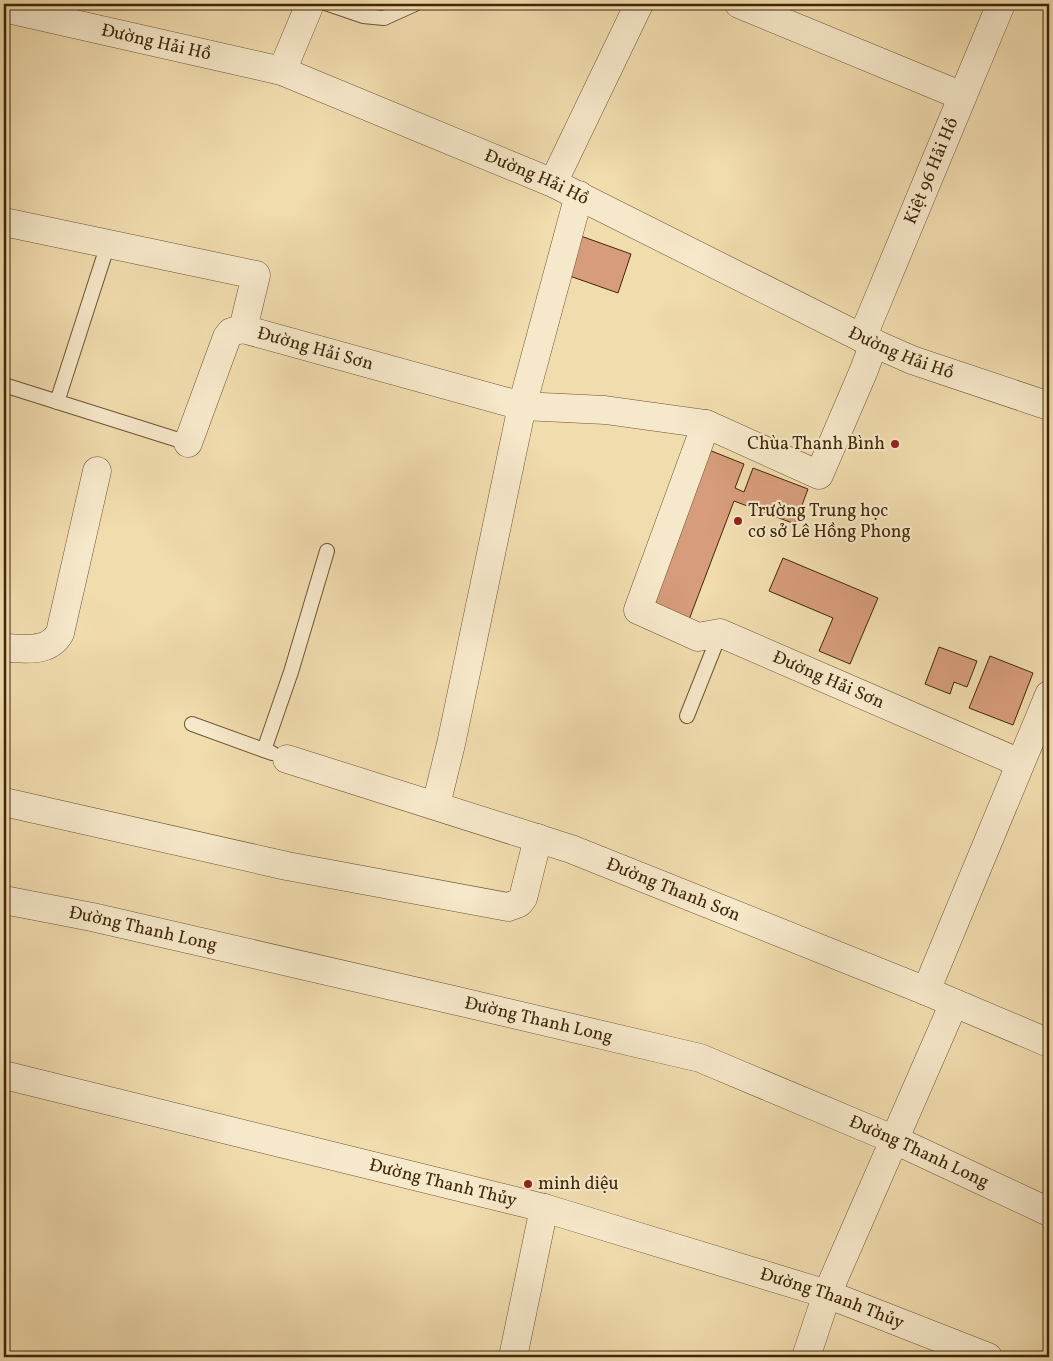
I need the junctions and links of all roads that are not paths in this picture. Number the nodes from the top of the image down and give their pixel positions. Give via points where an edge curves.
1 (310, 4) edge
2 (328, 4) edge
3 (415, 4) edge
4 (639, 4) edge
5 (739, 4) edge
6 (1001, 4) edge
7 (4, 8) edge
8 (780, 12) edge
9 (282, 70) junction
10 (962, 96) junction
11 (553, 183) junction
12 (579, 195) junction
13 (4, 222) edge
14 (108, 244) junction
15 (243, 329) junction
16 (868, 341) junction
17 (4, 385) edge
18 (57, 402) junction
19 (522, 406) junction
20 (1049, 406) edge
21 (706, 424) junction
22 (188, 443) joint
23 (97, 471) dead end
24 (327, 551) dead end
25 (720, 633) junction
26 (4, 648) edge
27 (1049, 696) edge
28 (687, 716) dead end
29 (192, 724) dead end
30 (275, 754) junction
31 (1020, 763) junction
32 (4, 802) edge
33 (436, 805) junction
34 (538, 838) junction
35 (4, 900) edge
36 (926, 991) junction
37 (954, 1003) junction
38 (1049, 1043) edge
39 (4, 1075) edge
40 (895, 1140) junction
41 (544, 1208) junction
42 (1049, 1212) edge
43 (827, 1294) junction
44 (513, 1357) edge
45 (806, 1357) edge
46 (988, 1357) edge

1 - 9 street
2 - 3 lane via 363,16 384,18
4 - 11 street
5 - 8 street
6 - 10 street, Kiệt 96 Hải Hồ
7 - 9 street, Đường Hải Hồ
8 - 10 street
9 - 11 street, Đường Hải Hồ
10 - 16 street, Kiệt 96 Hải Hồ
11 - 12 street, Đường Hải Hồ
12 - 16 street, Đường Hải Hồ
12 - 19 street
13 - 14 street, Đường Hải Sơn
14 - 15 street, Đường Hải Sơn via 256,275
14 - 18 lane
15 - 19 street, Đường Hải Sơn
15 - 22 street via 231,332 227,337
16 - 20 street, Đường Hải Hồ via 912,360
16 - 21 street, Kiệt 96 Hải Hồ via 864,370 819,475
17 - 18 lane
18 - 22 lane
19 - 21 street, Đường Hải Sơn via 605,410
19 - 33 street
21 - 25 street via 638,610 698,637
23 - 26 street via 56,641 39,648
24 - 30 lane via 291,672
25 - 28 lane
25 - 31 street, Đường Hải Sơn
27 - 31 street
29 - 30 lane
30 - 33 street, Đường Thanh Sơn
31 - 36 street
32 - 34 street via 287,866 508,906 520,903 523,898
33 - 34 street, Đường Thanh Sơn
34 - 36 street, Đường Thanh Sơn
35 - 40 street, Đường Thanh Long via 92,917 700,1058
36 - 37 street, Đường Thanh Sơn
37 - 38 street, Đường Thanh Sơn
37 - 40 street
39 - 41 street, Đường Thanh Thủy
40 - 42 street, Đường Thanh Long
40 - 43 street
41 - 43 street, Đường Thanh Thủy
41 - 44 street
43 - 45 street
43 - 46 street, Đường Thanh Thủy

